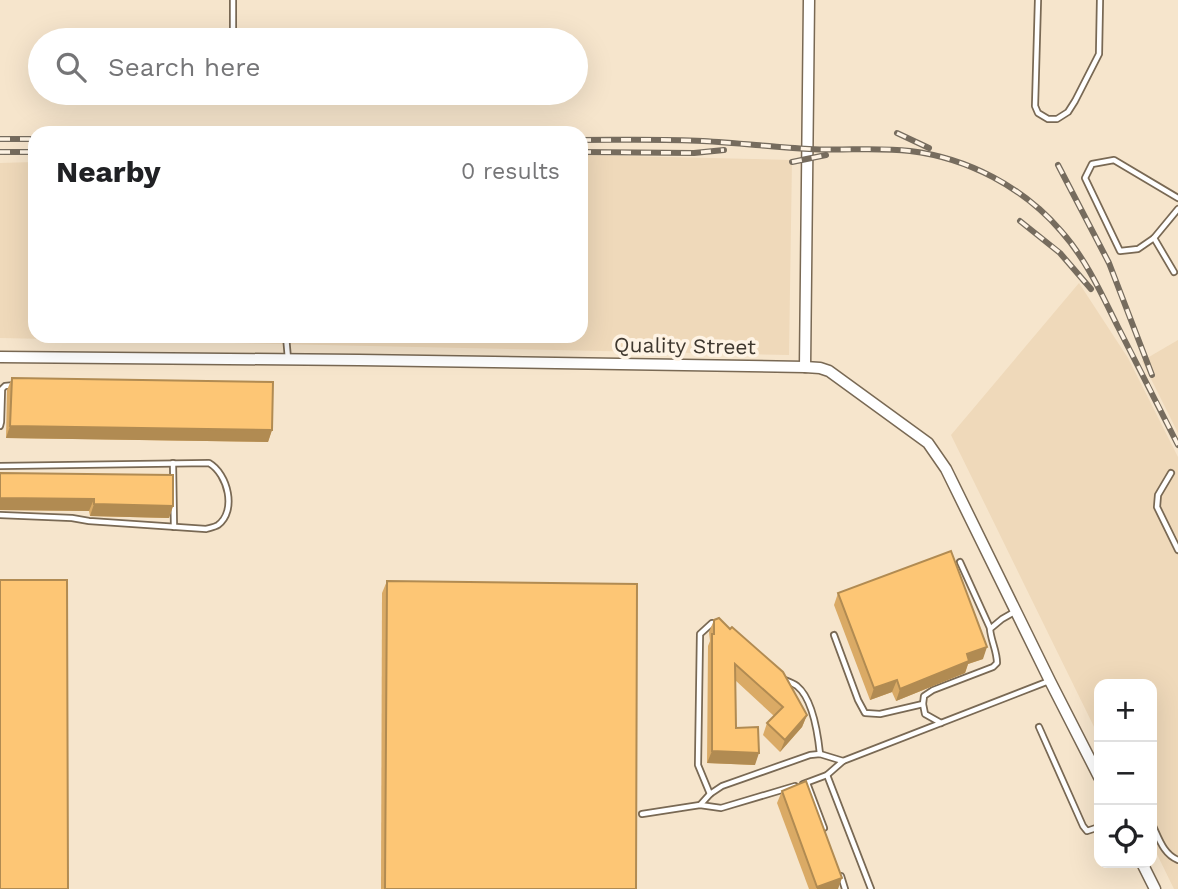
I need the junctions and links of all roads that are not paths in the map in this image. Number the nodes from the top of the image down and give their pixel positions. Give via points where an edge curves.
1 (233, 0) edge
2 (809, 0) edge
3 (1038, 0) edge
4 (1100, 0) edge
5 (233, 28) edge
6 (1178, 198) edge
7 (1178, 209) edge
8 (1154, 238) junction
9 (1174, 272) dead end
10 (287, 343) edge
11 (0, 357) edge
12 (288, 359) junction
13 (805, 367) junction
14 (23, 385) edge
15 (0, 426) edge
16 (173, 463) junction
17 (0, 466) edge
18 (1171, 473) dead end
19 (0, 515) edge
20 (174, 527) junction
21 (1178, 550) edge
22 (960, 562) dead end
23 (1016, 611) junction
24 (718, 624) edge
25 (990, 629) junction
26 (834, 635) dead end
27 (779, 677) edge
28 (1050, 681) junction
29 (923, 705) junction
30 (942, 723) junction
31 (1039, 727) dead end
32 (820, 754) junction
33 (843, 761) junction
34 (1094, 767) edge
35 (827, 775) junction
36 (807, 783) junction
37 (710, 794) junction
38 (700, 805) junction
39 (642, 814) dead end
40 (1094, 829) edge
41 (824, 830) edge
42 (1157, 834) edge
43 (1178, 860) edge
44 (837, 865) edge
45 (1144, 868) edge
46 (845, 889) edge
47 (871, 889) edge
48 (1155, 889) edge

1 - 5 lane
2 - 13 street
3 - 4 lane via 1035,106 1048,119 1068,112 1099,54
6 - 8 lane via 1114,160 1092,164 1085,178 1120,251 1138,249
7 - 8 lane
8 - 9 lane
10 - 12 lane
11 - 12 street, Quality Street
12 - 13 street, Quality Street
13 - 23 street, Quality Street via 829,371 928,443 946,469
14 - 15 lane via 2,389
16 - 17 lane
16 - 20 lane
16 - 20 lane via 209,463 224,478 228,494 219,525
18 - 21 lane via 1158,495 1157,507
19 - 20 lane
22 - 25 lane
23 - 25 lane
23 - 28 street, Quality Street
24 - 37 lane via 712,623 700,634 698,765
25 - 29 lane via 997,663 933,690 924,696
26 - 29 lane via 865,713 880,715
27 - 32 lane via 798,687 806,698
28 - 30 lane
28 - 34 street, Quality Street
29 - 30 lane via 925,714
30 - 33 lane
31 - 40 lane via 1083,826 1087,831
32 - 33 lane
32 - 37 lane via 739,779
33 - 35 lane
35 - 36 lane
35 - 47 lane
36 - 38 lane via 721,808
36 - 41 lane
37 - 38 lane
38 - 39 lane
42 - 43 lane via 1171,858
44 - 46 lane
45 - 48 street

